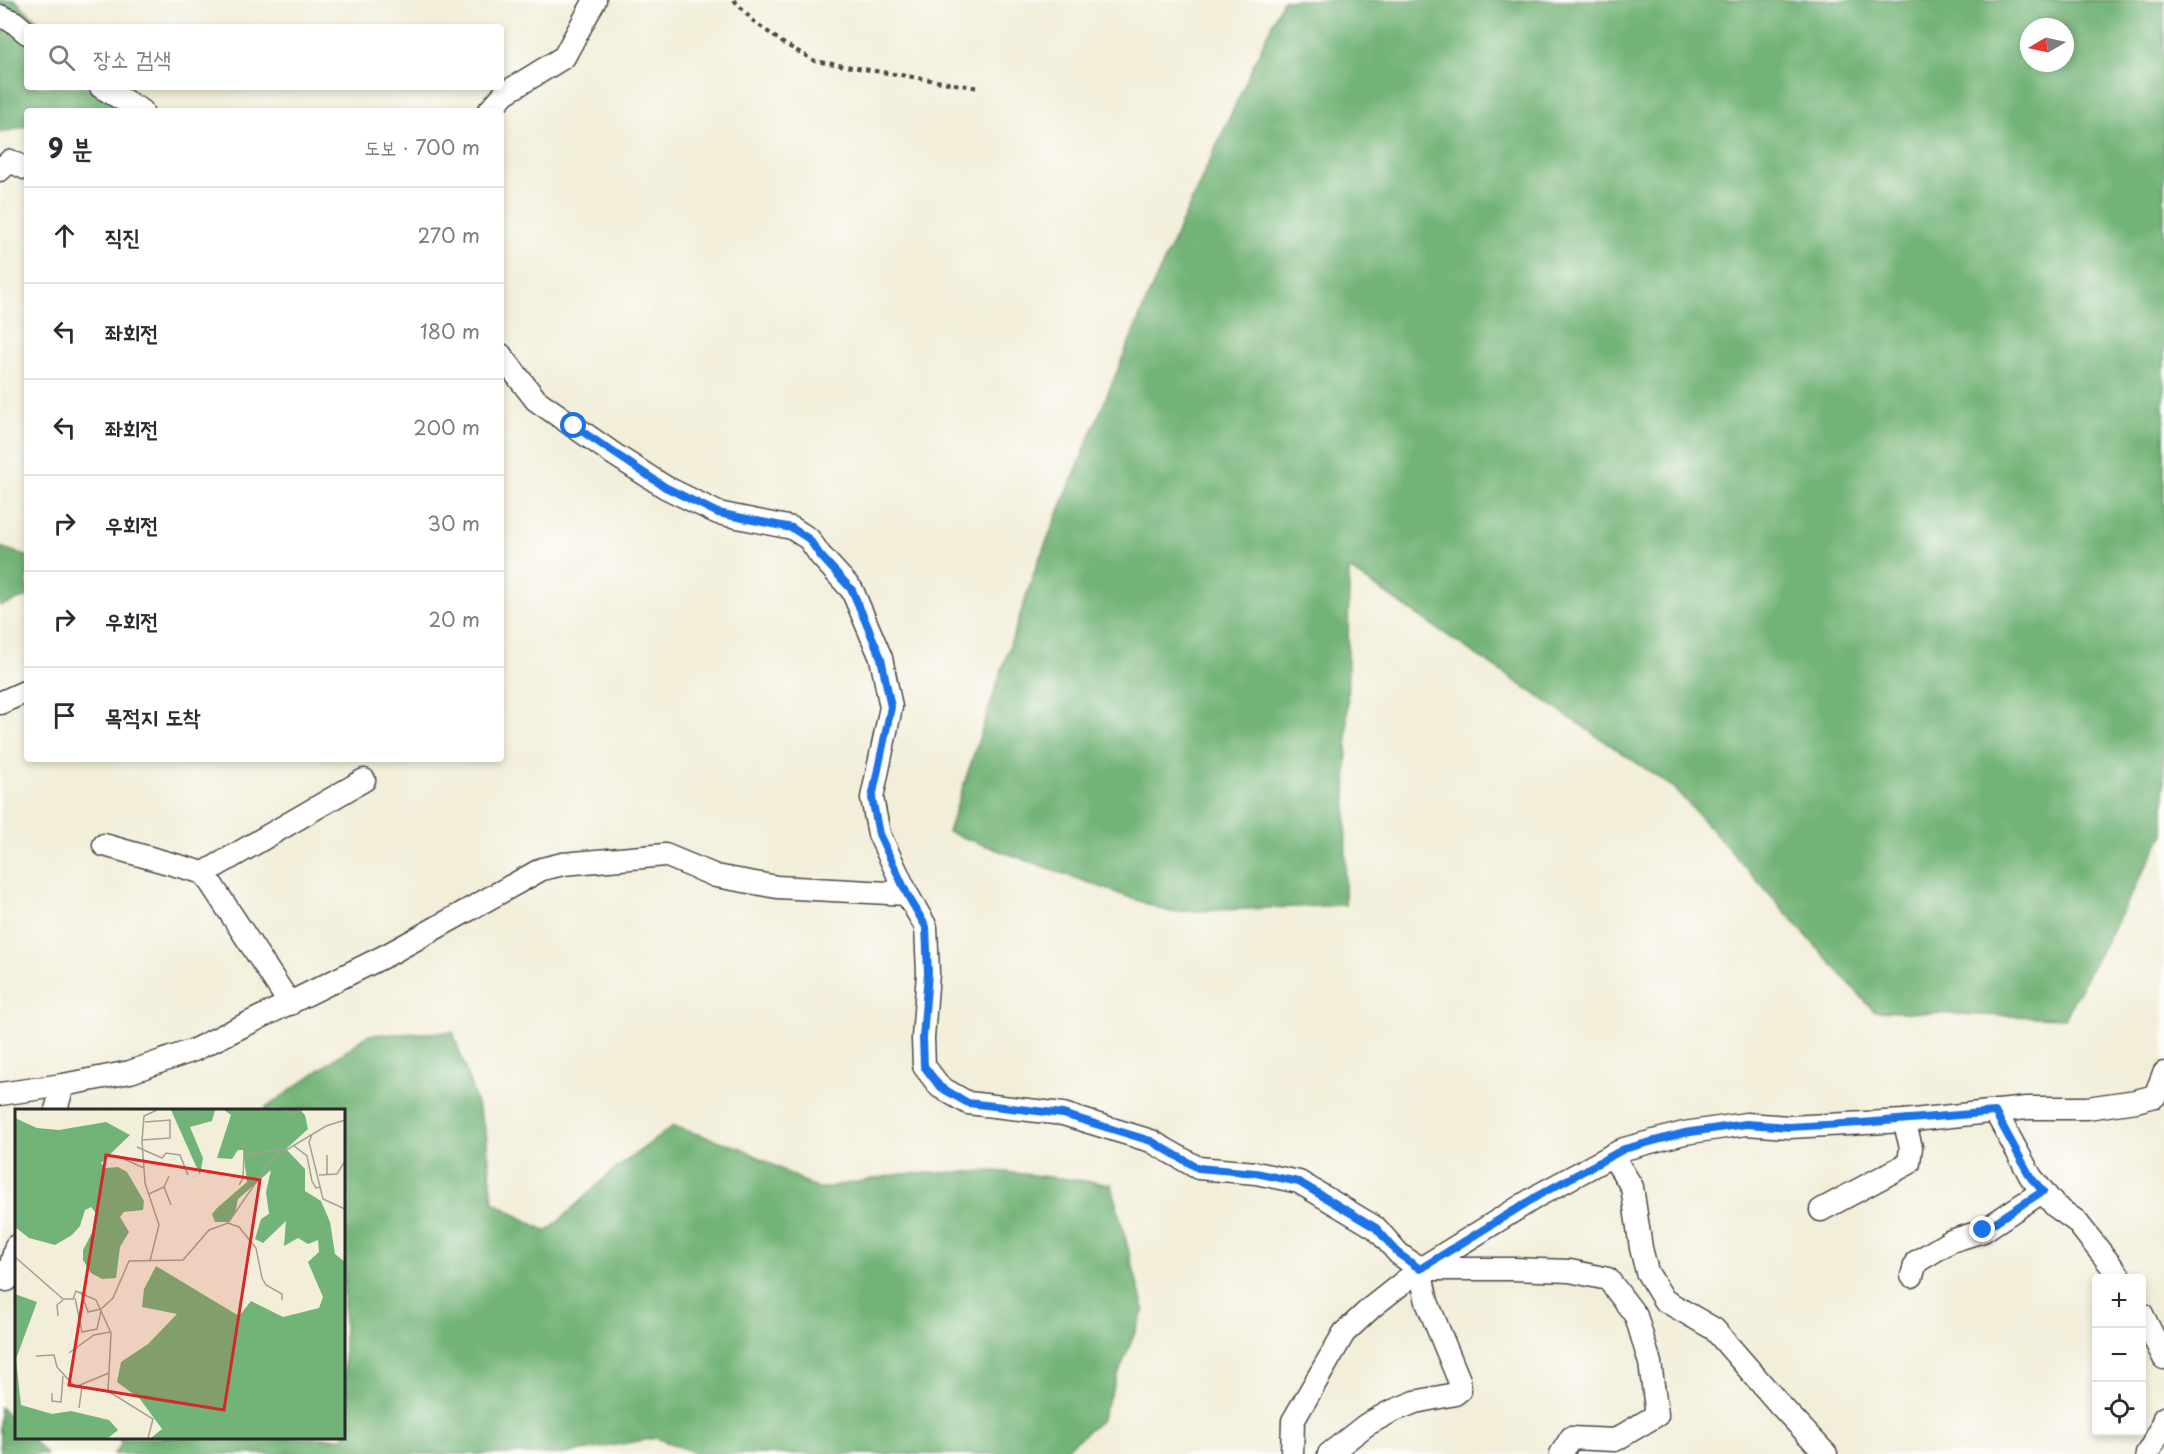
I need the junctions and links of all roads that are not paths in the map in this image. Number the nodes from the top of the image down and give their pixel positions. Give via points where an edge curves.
1 (595, 0) edge
2 (0, 16) edge
3 (24, 30) edge
4 (106, 90) edge
5 (137, 108) edge
6 (492, 108) edge
7 (24, 168) edge
8 (0, 170) edge
9 (504, 359) edge
10 (24, 692) edge
11 (0, 703) edge
12 (364, 780) dead end
13 (105, 845) dead end
14 (204, 873) junction
15 (907, 894) junction
16 (290, 1004) junction
17 (2164, 1073) edge
18 (63, 1085) junction
19 (0, 1094) edge
20 (56, 1109) edge
21 (1995, 1112) junction
22 (1904, 1121) junction
23 (1612, 1155) junction
24 (2043, 1191) junction
25 (1821, 1210) dead end
26 (15, 1249) edge
27 (1420, 1269) junction
28 (2118, 1274) edge
29 (1912, 1276) dead end
30 (6, 1280) dead end
31 (2146, 1319) edge
32 (2158, 1335) edge
33 (2164, 1358) edge
34 (2164, 1418) edge
35 (1292, 1454) edge
36 (1329, 1454) edge
37 (1561, 1454) edge
38 (1826, 1454) edge
39 (2147, 1454) edge

1 - 6 street via 564,57 505,93
2 - 3 street
4 - 5 street
7 - 8 street via 10,161
9 - 15 street via 536,400 665,487 718,513 792,528 809,539 852,590 881,658 891,707 872,798 879,834
10 - 11 street
12 - 14 street
13 - 14 street
14 - 16 street
15 - 16 street via 777,887 716,876 665,855 563,864 542,869 390,954
15 - 27 street via 926,927 924,1066 940,1087 968,1103 1063,1114 1151,1141 1198,1168 1256,1173 1299,1182 1376,1228 1399,1254
16 - 18 street via 194,1050 130,1072
17 - 21 street via 2155,1096 2136,1101 2087,1108
18 - 19 street
18 - 20 street
21 - 22 street
21 - 24 street via 2031,1178
22 - 23 street via 1789,1127 1746,1124 1684,1133
22 - 25 street via 1911,1147 1909,1163
23 - 27 street
23 - 38 street via 1632,1187 1647,1272 1664,1300 1714,1329
24 - 28 street via 2055,1206 2076,1221
24 - 29 street via 1983,1230 1932,1251 1916,1262
26 - 30 street
27 - 35 street via 1344,1333 1293,1421
27 - 36 street via 1426,1302 1460,1390 1390,1412 1365,1425
27 - 37 street via 1570,1271 1608,1279 1635,1316 1650,1363 1657,1415 1615,1440 1571,1438
31 - 32 street
32 - 33 street
34 - 39 street

